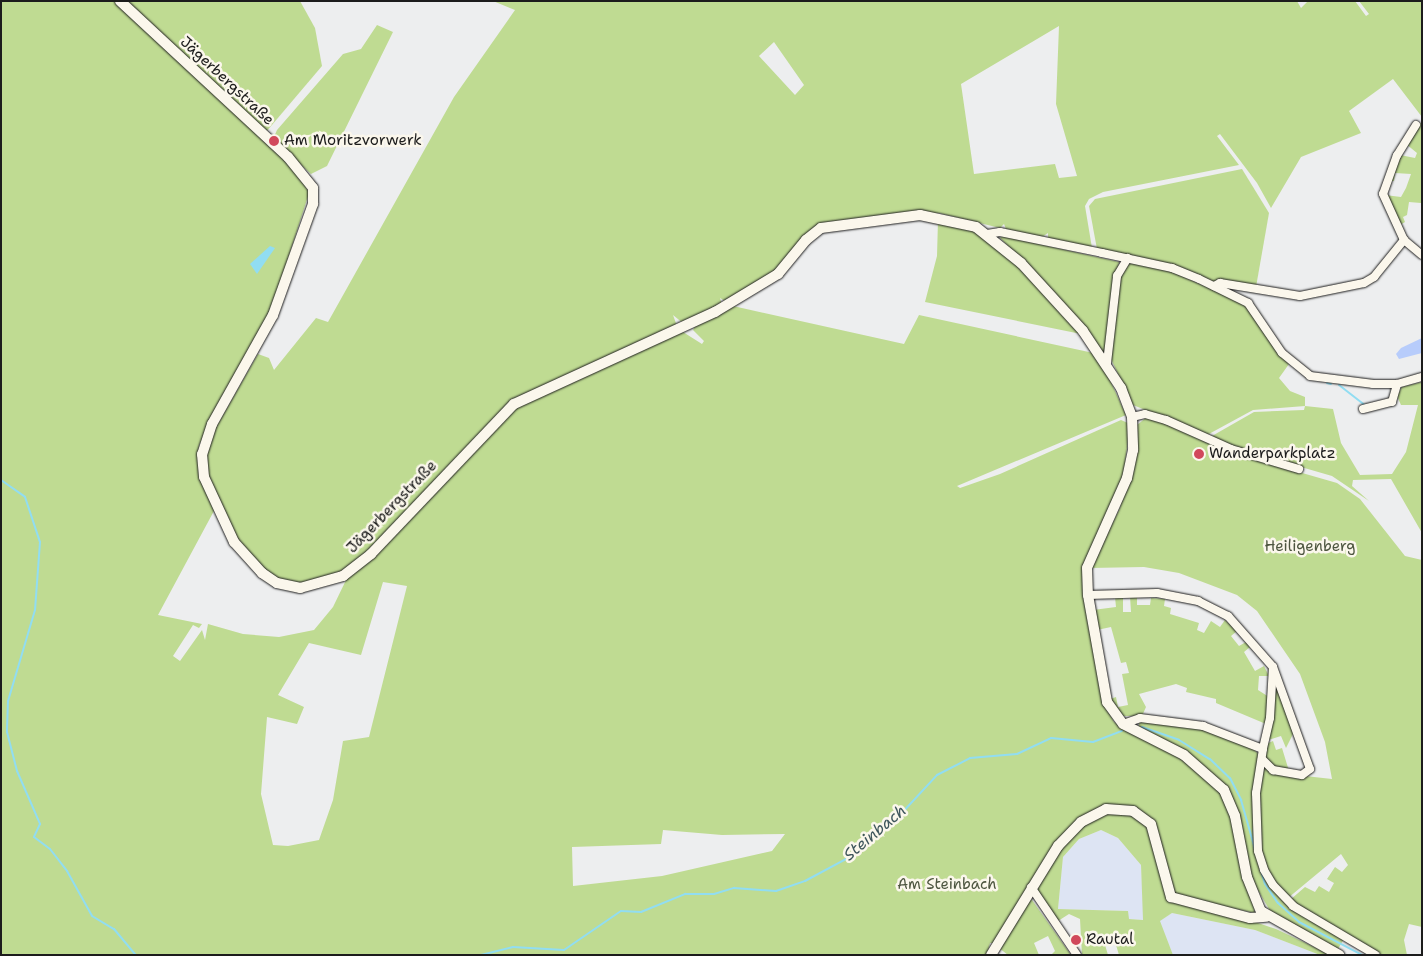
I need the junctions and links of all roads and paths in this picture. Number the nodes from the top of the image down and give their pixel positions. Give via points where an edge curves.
1 (120, 1) edge
2 (1416, 125) dead end
3 (987, 234) junction
4 (1404, 240) junction
5 (1422, 255) edge
6 (1128, 258) junction
7 (1214, 286) junction
8 (1107, 363) junction
9 (1422, 377) edge
10 (1397, 384) junction
11 (1363, 409) dead end
12 (1132, 416) junction
13 (1299, 469) dead end
14 (1088, 595) junction
15 (1273, 667) junction
16 (1123, 724) junction
17 (1263, 749) junction
18 (1262, 758) junction
19 (1031, 887) junction
20 (1266, 917) junction
21 (991, 955) edge
22 (1077, 955) edge
23 (1339, 955) edge
24 (1376, 955) edge

1 - 3 street, Jägerbergstraße via 288,157 313,188 313,204 273,315 249,365 212,424 201,462 204,477 242,555 262,573 289,587 328,583 361,562 514,404 715,312 778,274 806,240 821,228 920,215 961,222
2 - 4 street via 1397,155 1383,194
3 - 6 street, Jägerbergstraße via 1000,232
3 - 8 street, Jägerbergstraße via 1052,294
4 - 5 street
4 - 7 street via 1374,277 1364,283 1300,296 1220,283
6 - 7 street, Jägerbergstraße via 1172,268
6 - 8 street via 1117,276
7 - 10 street, Jägerbergstraße via 1248,303 1282,353 1303,372 1333,381
8 - 12 street, Jägerbergstraße
9 - 10 street, Jägerbergstraße
10 - 11 street via 1392,402
12 - 13 street via 1146,414 1166,420 1230,449
12 - 14 street via 1133,450 1127,478 1090,556
14 - 15 street via 1142,592 1198,601 1228,616
14 - 16 street via 1108,702
15 - 17 street via 1270,718
15 - 18 street via 1310,769 1302,775 1273,770
16 - 17 street via 1140,718 1196,725
16 - 20 street via 1184,755 1224,790 1235,816 1252,894
17 - 18 street
18 - 24 street via 1256,792 1258,851 1272,885 1293,906
19 - 20 street via 1058,846 1080,822 1097,811 1122,808 1144,816 1154,828 1171,897 1250,918
19 - 21 street
19 - 22 street
20 - 23 street

